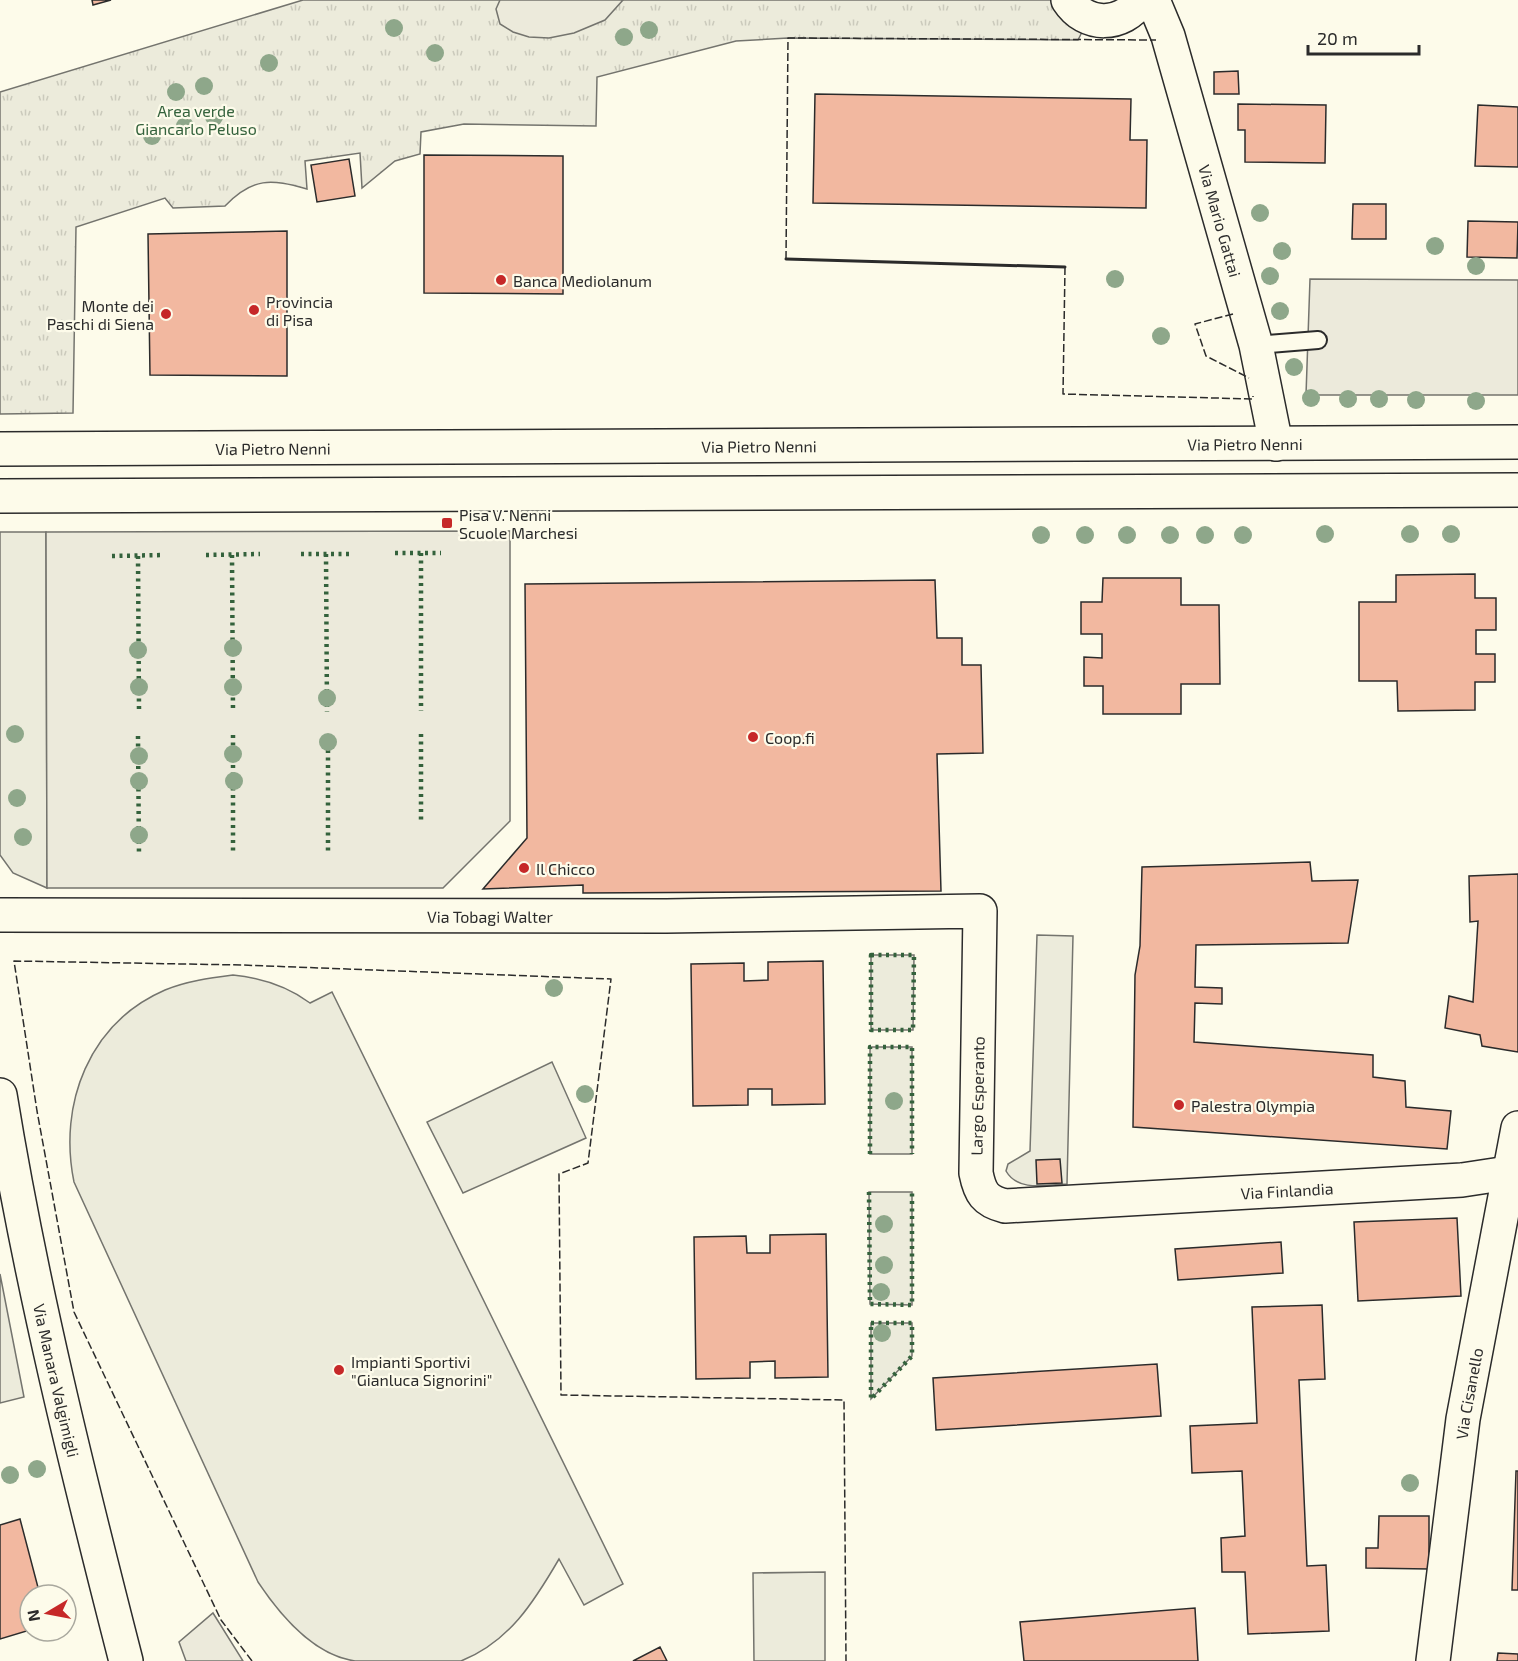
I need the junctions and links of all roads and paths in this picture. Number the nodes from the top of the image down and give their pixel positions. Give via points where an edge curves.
1 (1068, 0) edge
2 (1141, 0) edge
3 (1153, 0) edge
4 (1318, 340) dead end
5 (1256, 345) junction
6 (1518, 442) edge
7 (1276, 444) junction
8 (0, 449) edge
9 (1518, 490) edge
10 (0, 496) edge
11 (980, 911) joint
12 (0, 915) edge
13 (0, 1095) edge
14 (1518, 1128) edge
15 (1513, 1173) edge
16 (1065, 1203) joint
17 (126, 1661) edge
18 (1433, 1661) edge

1 - 2 street via 1082,15 1105,21 1126,16
3 - 5 street, Via Mario Gattai via 1168,36
4 - 5 lane
5 - 7 street, Via Mario Gattai
6 - 7 street, Via Pietro Nenni
7 - 8 street, Via Pietro Nenni
9 - 10 street
11 - 12 street, Via Tobagi Walter via 666,916
11 - 16 street, Largo Esperanto via 976,1173 979,1187 984,1198 1005,1206
13 - 17 street, Via Manara Valgimigli via 18,1197 84,1500
14 - 15 street, Via Cisanello
15 - 16 street, Via Finlandia
15 - 18 street, Via Cisanello via 1463,1419

